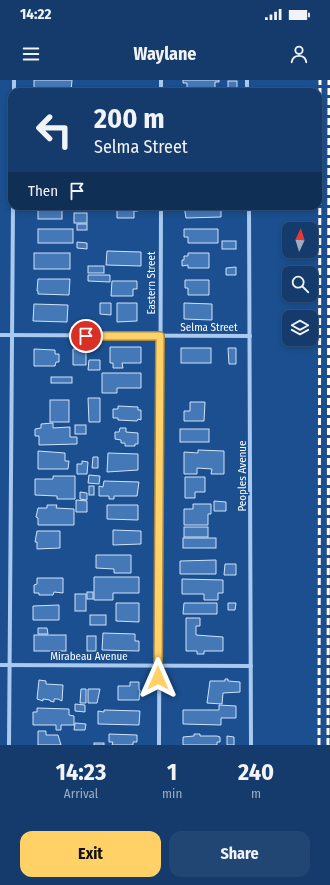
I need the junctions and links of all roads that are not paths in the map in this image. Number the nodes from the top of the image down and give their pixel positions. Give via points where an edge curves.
1 (13, 210) edge
2 (161, 210) edge
3 (249, 210) edge
4 (0, 335) edge
5 (12, 335) junction
6 (160, 336) junction
7 (250, 336) junction
8 (0, 665) edge
9 (9, 665) junction
10 (158, 665) junction
11 (251, 666) junction
12 (9, 745) edge
13 (159, 745) edge
14 (251, 745) edge

1 - 5 street
2 - 6 street, Eastern Street
3 - 7 street, Peoples Avenue
4 - 5 street, Selma Street
5 - 6 street, Selma Street
5 - 9 street
6 - 7 street, Selma Street
6 - 10 street, Eastern Street
7 - 11 street, Peoples Avenue
8 - 9 street, Mirabeau Avenue
9 - 10 street, Mirabeau Avenue
9 - 12 street
10 - 11 street, Mirabeau Avenue
10 - 13 street, Eastern Street
11 - 14 street, Peoples Avenue

